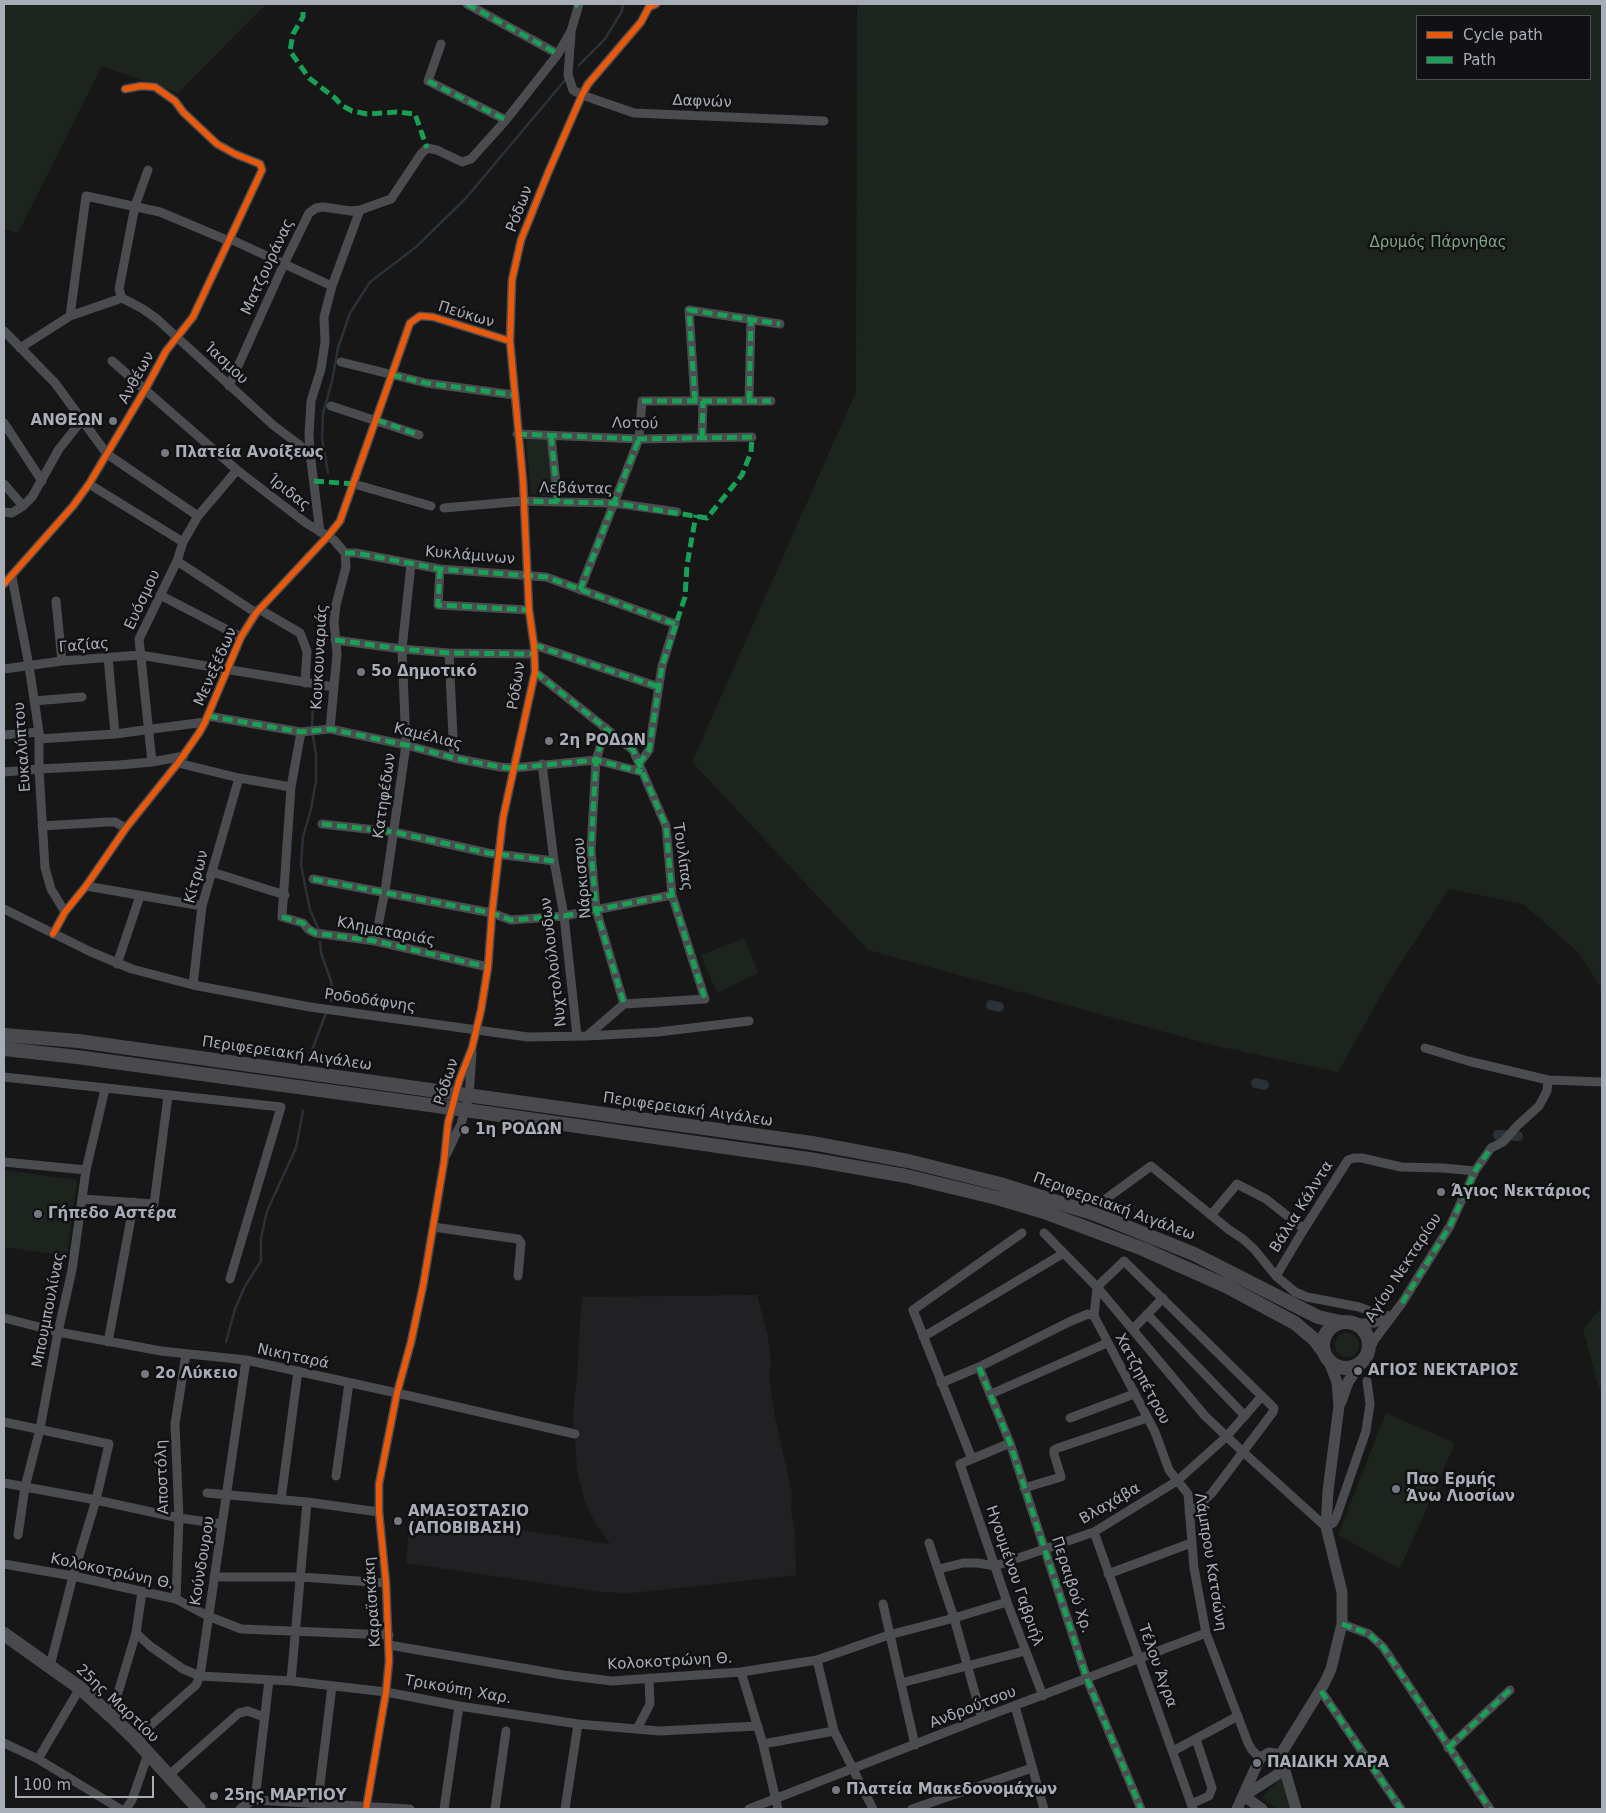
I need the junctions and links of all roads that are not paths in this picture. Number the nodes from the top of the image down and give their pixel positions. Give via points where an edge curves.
1 (467, 4) edge
2 (577, 5) edge
3 (651, 5) edge
4 (572, 31) junction
5 (441, 44) dead end
6 (558, 54) junction
7 (125, 89) dead end
8 (582, 95) junction
9 (506, 120) junction
10 (824, 121) dead end
11 (148, 170) dead end
12 (135, 206) junction
13 (360, 210) junction
14 (229, 240) junction
15 (284, 264) junction
16 (332, 286) junction
17 (122, 298) junction
18 (70, 316) junction
19 (414, 319) joint
20 (751, 319) junction
21 (780, 324) dead end
22 (4, 331) edge
23 (177, 336) junction
24 (510, 342) junction
25 (20, 348) junction
26 (112, 360) dead end
27 (341, 362) dead end
28 (392, 375) junction
29 (228, 386) junction
30 (146, 388) junction
31 (514, 396) junction
32 (699, 401) junction
33 (749, 401) junction
34 (771, 401) dead end
35 (331, 406) dead end
36 (82, 420) junction
37 (377, 420) junction
38 (4, 423) edge
39 (517, 434) junction
40 (419, 435) dead end
41 (551, 436) junction
42 (752, 436) dead end
43 (702, 438) junction
44 (639, 439) junction
45 (310, 453) junction
46 (107, 454) junction
47 (237, 470) junction
48 (42, 481) junction
49 (4, 484) edge
50 (89, 484) junction
51 (354, 484) junction
52 (523, 502) junction
53 (558, 502) junction
54 (614, 503) junction
55 (23, 506) junction
56 (431, 506) dead end
57 (444, 508) dead end
58 (677, 512) dead end
59 (8, 513) edge
60 (198, 516) junction
61 (324, 534) junction
62 (183, 542) junction
63 (346, 553) junction
64 (177, 561) junction
65 (411, 564) junction
66 (440, 569) junction
67 (528, 575) junction
68 (12, 577) junction
69 (4, 584) edge
70 (580, 590) junction
71 (160, 595) junction
72 (56, 601) dead end
73 (529, 610) junction
74 (258, 611) junction
75 (241, 637) junction
76 (335, 640) junction
77 (402, 649) junction
78 (534, 650) junction
79 (449, 653) junction
80 (140, 656) junction
81 (108, 657) junction
82 (62, 661) junction
83 (29, 666) junction
84 (4, 669) edge
85 (226, 670) junction
86 (535, 672) junction
87 (305, 682) junction
88 (334, 687) junction
89 (658, 687) junction
90 (82, 697) dead end
91 (34, 701) junction
92 (206, 719) junction
93 (606, 728) junction
94 (330, 729) junction
95 (150, 730) junction
96 (301, 732) junction
97 (115, 734) junction
98 (4, 735) edge
99 (39, 735) junction
100 (406, 745) junction
101 (454, 758) junction
102 (181, 760) junction
103 (596, 760) junction
104 (152, 762) junction
105 (542, 764) junction
106 (513, 768) junction
107 (640, 768) junction
108 (39, 769) junction
109 (4, 772) edge
110 (239, 778) junction
111 (291, 787) junction
112 (322, 824) dead end
113 (42, 826) junction
114 (126, 828) junction
115 (394, 832) junction
116 (498, 854) junction
117 (554, 861) junction
118 (212, 872) junction
119 (313, 879) dead end
120 (86, 886) junction
121 (385, 891) junction
122 (285, 895) junction
123 (672, 895) junction
124 (140, 896) junction
125 (202, 906) junction
126 (4, 909) edge
127 (596, 909) junction
128 (65, 912) junction
129 (492, 913) junction
130 (564, 916) junction
131 (53, 934) junction
132 (375, 942) junction
133 (117, 964) junction
134 (488, 967) junction
135 (193, 985) junction
136 (624, 1004) junction
137 (749, 1021) dead end
138 (477, 1031) junction
139 (4, 1035) edge
140 (577, 1036) junction
141 (587, 1036) junction
142 (472, 1048) junction
143 (1425, 1048) dead end
144 (4, 1049) edge
145 (4, 1077) edge
146 (1548, 1080) junction
147 (1602, 1082) edge
148 (105, 1089) junction
149 (455, 1094) junction
150 (168, 1096) junction
151 (470, 1096) junction
152 (451, 1109) junction
153 (466, 1110) junction
154 (4, 1162) edge
155 (444, 1162) junction
156 (86, 1170) junction
157 (1475, 1172) junction
158 (1107, 1198) dead end
159 (82, 1199) junction
160 (134, 1202) junction
161 (1212, 1214) junction
162 (433, 1228) junction
163 (1304, 1229) junction
164 (1044, 1233) dead end
165 (1022, 1234) dead end
166 (1064, 1253) junction
167 (518, 1276) dead end
168 (1276, 1276) junction
169 (230, 1279) dead end
170 (1097, 1287) junction
171 (1163, 1298) junction
172 (1147, 1314) junction
173 (1094, 1316) junction
174 (1392, 1316) junction
175 (4, 1318) edge
176 (1340, 1322) junction
177 (1355, 1323) junction
178 (1133, 1329) junction
179 (58, 1332) junction
180 (923, 1337) junction
181 (108, 1342) junction
182 (1107, 1343) junction
183 (186, 1354) junction
184 (1326, 1356) junction
185 (1366, 1356) junction
186 (246, 1360) junction
187 (980, 1367) junction
188 (298, 1371) junction
189 (1367, 1381) dead end
190 (350, 1383) junction
191 (941, 1383) junction
192 (397, 1393) junction
193 (991, 1394) junction
194 (1134, 1394) junction
195 (1262, 1396) junction
196 (1339, 1406) junction
197 (1245, 1416) junction
198 (1070, 1418) dead end
199 (1147, 1418) junction
200 (4, 1422) edge
201 (40, 1429) junction
202 (575, 1434) dead end
203 (1226, 1437) junction
204 (1010, 1443) junction
205 (1242, 1452) junction
206 (972, 1459) junction
207 (336, 1476) dead end
208 (1177, 1481) junction
209 (4, 1483) edge
210 (25, 1487) junction
211 (1024, 1488) junction
212 (207, 1493) dead end
213 (227, 1494) junction
214 (96, 1500) junction
215 (282, 1500) junction
216 (307, 1502) junction
217 (379, 1512) junction
218 (1189, 1512) junction
219 (179, 1518) junction
220 (222, 1524) junction
221 (1326, 1527) junction
222 (1094, 1532) junction
223 (18, 1535) dead end
224 (929, 1543) dead end
225 (1191, 1543) junction
226 (1045, 1549) junction
227 (4, 1564) edge
228 (995, 1566) junction
229 (939, 1569) junction
230 (1108, 1574) junction
231 (73, 1576) junction
232 (214, 1576) junction
233 (301, 1577) junction
234 (386, 1583) junction
235 (142, 1592) junction
236 (176, 1599) junction
237 (1007, 1602) junction
238 (882, 1604) dead end
239 (208, 1616) junction
240 (954, 1618) junction
241 (1342, 1624) junction
242 (295, 1630) junction
243 (136, 1633) junction
244 (1206, 1633) junction
245 (4, 1634) edge
246 (389, 1635) junction
247 (889, 1635) junction
248 (389, 1645) junction
249 (1025, 1651) junction
250 (1140, 1659) junction
251 (817, 1660) junction
252 (50, 1666) junction
253 (967, 1666) junction
254 (741, 1672) junction
255 (200, 1676) junction
256 (650, 1678) junction
257 (1087, 1678) junction
258 (269, 1680) junction
259 (291, 1681) junction
260 (901, 1683) junction
261 (332, 1686) junction
262 (80, 1688) junction
263 (1510, 1690) dead end
264 (1320, 1691) junction
265 (386, 1692) junction
266 (1043, 1696) junction
267 (459, 1706) junction
268 (1015, 1706) junction
269 (111, 1716) junction
270 (1238, 1716) junction
271 (264, 1717) junction
272 (982, 1718) junction
273 (578, 1724) junction
274 (758, 1726) junction
275 (637, 1729) junction
276 (834, 1730) junction
277 (506, 1731) dead end
278 (135, 1739) junction
279 (1196, 1739) junction
280 (4, 1743) edge
281 (762, 1744) junction
282 (916, 1745) junction
283 (1448, 1748) junction
284 (1173, 1751) junction
285 (148, 1754) junction
286 (1260, 1758) junction
287 (38, 1759) junction
288 (1281, 1760) junction
289 (1032, 1768) junction
290 (853, 1770) junction
291 (169, 1775) junction
292 (1244, 1796) junction
293 (775, 1799) junction
294 (255, 1800) junction
295 (930, 1806) edge
296 (1192, 1806) edge
297 (1399, 1806) edge
298 (317, 1807) edge
299 (366, 1808) edge
300 (120, 1809) edge
301 (126, 1809) edge
302 (199, 1809) edge
303 (240, 1809) edge
304 (410, 1809) edge
305 (444, 1809) edge
306 (495, 1809) edge
307 (565, 1809) edge
308 (749, 1809) edge
309 (778, 1809) edge
310 (873, 1809) edge
311 (912, 1809) edge
312 (1044, 1809) edge
313 (1141, 1809) edge
314 (1237, 1809) edge
315 (1262, 1809) edge
316 (1296, 1809) edge
317 (1490, 1809) edge

1 - 6 street
2 - 4 street
3 - 8 street, Ρόδων
4 - 6 street
4 - 8 street via 568,75 573,90
5 - 9 street via 428,81
6 - 9 street
7 - 14 street, Ανθέων via 155,87 218,144 262,166
8 - 10 street, Δαφνών via 634,113
8 - 24 street, Ρόδων via 521,240 512,280
9 - 13 street, Ματζουράνας via 471,159 462,162 426,148 391,199
11 - 12 street
12 - 14 street via 169,215
12 - 17 street via 119,288
12 - 18 street via 86,196
13 - 15 street, Ματζουράνας via 316,208 304,221
13 - 16 street
14 - 15 street
14 - 23 street, Ανθέων via 195,312
15 - 16 street
15 - 29 street, Ματζουράνας
16 - 45 street via 324,317 321,369 312,401
17 - 18 street
17 - 23 street, Ίασμου via 143,309
18 - 25 street
19 - 24 street, Πεύκων via 433,317
19 - 28 street, Μενεξέδων
20 - 21 street
20 - 32 street via 689,310
20 - 33 street
22 - 25 street
23 - 29 street, Ίασμου
23 - 30 street, Ανθέων
24 - 31 street, Ρόδων
25 - 36 street via 55,383
26 - 30 street, Ίριδας
27 - 28 street
28 - 31 street via 426,384
28 - 37 street, Μενεξέδων
29 - 45 street, Ίασμου
30 - 46 street, Ανθέων
30 - 47 street, Ίριδας
31 - 39 street, Ρόδων
32 - 33 street
32 - 43 street
32 - 44 street via 642,401
33 - 34 street
35 - 37 street
36 - 46 street
36 - 48 street via 59,449
37 - 40 street
37 - 51 street, Μενεξέδων
38 - 48 street
39 - 41 street, Λοτού
39 - 52 street, Ρόδων
41 - 44 street, Λοτού
41 - 53 street
42 - 43 street, Λοτού
43 - 44 street, Λοτού
44 - 54 street
45 - 61 street
46 - 50 street, Ανθέων
46 - 60 street
47 - 60 street, Ευόσμου
47 - 61 street, Ίριδας
48 - 55 street
49 - 55 street
50 - 62 street
50 - 68 street, Ανθέων
51 - 56 street
51 - 61 street, Μενεξέδων via 340,521
52 - 53 street, Λεβάντας
52 - 57 street, Λεβάντας
52 - 67 street, Ρόδων
53 - 54 street, Λεβάντας
54 - 58 street, Λεβάντας
54 - 70 street
55 - 59 street
60 - 62 street, Ευόσμου
61 - 63 street
61 - 74 street, Μενεξέδων
62 - 64 street, Ευόσμου
63 - 65 street, Κυκλάμινων
63 - 76 street, Κουκουναριάς via 346,567 334,614
64 - 71 street, Ευόσμου
64 - 74 street
65 - 66 street, Κυκλάμινων
65 - 77 street, Κατηφέδων
66 - 67 street, Κυκλάμινων
66 - 73 street via 438,605
67 - 70 street, Κυκλάμινων via 546,577
67 - 73 street, Ρόδων
68 - 69 street, Ανθέων
68 - 83 street, Ευκαλύπτου
70 - 89 street, Κυκλάμινων via 675,624
71 - 75 street
71 - 80 street, Ευόσμου via 139,639
72 - 82 street
73 - 78 street, Ρόδων
74 - 75 street, Μενεξέδων
74 - 87 street via 300,633 307,651
75 - 85 street, Μενεξέδων
76 - 77 street
76 - 88 street, Κουκουναριάς
77 - 79 street
77 - 100 street, Κατηφέδων
78 - 79 street
78 - 86 street, Ρόδων
78 - 89 street
79 - 101 street
80 - 81 street, Γαζίας
80 - 85 street, Γαζίας
80 - 95 street, Ευόσμου
81 - 82 street, Γαζίας
81 - 97 street
82 - 83 street, Γαζίας
83 - 84 street, Γαζίας
83 - 91 street, Ευκαλύπτου
85 - 87 street, Γαζίας
85 - 92 street, Μενεξέδων
86 - 93 street
86 - 106 street, Ρόδων
87 - 88 street, Γαζίας
88 - 94 street, Κουκουναριάς
89 - 107 street via 648,750
90 - 91 street
91 - 99 street, Ευκαλύπτου
92 - 95 street, Καμέλιας
92 - 96 street, Καμέλιας
92 - 102 street, Μενεξέδων
93 - 103 street, Νάρκισσου
93 - 107 street, Τουλίπας via 633,750
94 - 96 street, Καμέλιας
94 - 100 street, Καμέλιας
95 - 97 street, Καμέλιας
95 - 104 street, Ευόσμου
96 - 111 street
97 - 99 street, Καμέλιας
98 - 99 street, Καμέλιας
99 - 108 street, Ευκαλύπτου
100 - 101 street, Καμέλιας
100 - 115 street, Κατηφέδων
101 - 106 street, Καμέλιας
102 - 104 street
102 - 110 street
102 - 114 street, Μενεξέδων
103 - 105 street, Καμέλιας
103 - 107 street, Καμέλιας
103 - 127 street, Νάρκισσου via 591,850
104 - 108 street
105 - 106 street, Καμέλιας
105 - 117 street, Νυχτολούλουδων
106 - 116 street, Ρόδων
107 - 123 street, Τουλίπας via 666,826
108 - 109 street
108 - 113 street, Ευκαλύπτου
110 - 111 street
110 - 118 street, Κίτρων
111 - 122 street
112 - 115 street
113 - 114 street via 115,822
113 - 128 street, Ευκαλύπτου via 47,879
114 - 120 street, Μενεξέδων
115 - 116 street
115 - 121 street, Κατηφέδων
116 - 117 street
116 - 129 street, Ρόδων
117 - 130 street, Νυχτολούλουδων
118 - 122 street
118 - 125 street, Κίτρων
119 - 121 street
120 - 124 street
120 - 128 street, Μενεξέδων
121 - 129 street
121 - 132 street, Κατηφέδων
122 - 132 street, Κληματαριάς via 282,916 303,923 316,933
123 - 127 street
123 - 136 street, Τουλίπας via 705,999
124 - 125 street
124 - 133 street
125 - 135 street, Κίτρων
126 - 131 street, Ροδοδάφνης
127 - 130 street
127 - 136 street, Νάρκισσου
128 - 131 street, Μενεξέδων
129 - 130 street via 511,920
129 - 134 street, Ρόδων
130 - 140 street, Νυχτολούλουδων
131 - 133 street, Ροδοδάφνης
132 - 134 street, Κληματαριάς
133 - 135 street, Ροδοδάφνης
134 - 138 street, Ρόδων
135 - 138 street, Ροδοδάφνης via 310,1007
136 - 141 street
137 - 141 street, Ροδοδάφνης via 658,1032
138 - 140 street, Ροδοδάφνης via 528,1037
138 - 142 street, Ρόδων
139 - 149 main road, Περιφερειακή Αιγάλεω via 88,1042
140 - 141 street, Ροδοδάφνης
142 - 149 street, Ρόδων
142 - 151 street, Ρόδων
143 - 146 street
144 - 152 main road, Περιφερειακή Αιγάλεω
145 - 148 street
146 - 147 street
146 - 157 street, Αγίου Νεκταρίου via 1547,1091 1539,1106 1503,1142 1490,1148
148 - 150 street
148 - 156 street, Μπουμπουλίνας
149 - 151 main road, Περιφερειακή Αιγάλεω
149 - 152 street, Ρόδων
150 - 160 street via 154,1204
150 - 169 street via 281,1107
151 - 153 street, Ρόδων
151 - 176 main road, Περιφερειακή Αιγάλεω via 812,1144 908,1161 1000,1184 1149,1235 1209,1261 1318,1317
152 - 153 main road, Περιφερειακή Αιγάλεω
152 - 155 street, Ρόδων
153 - 155 street, Ρόδων
153 - 184 main road, Περιφερειακή Αιγάλεω via 809,1159 906,1176 996,1198 1143,1248 1218,1282 1295,1323 1315,1340
154 - 156 street
155 - 162 street, Ρόδων
156 - 159 street, Μπουμπουλίνας
157 - 163 street, Βάλια Κάλντα via 1401,1166 1362,1158 1348,1160
157 - 174 street, Αγίου Νεκταρίου via 1450,1226
158 - 161 street via 1151,1166
159 - 160 street
159 - 179 street, Μπουμπουλίνας via 72,1270
160 - 181 street
161 - 163 street via 1237,1184 1266,1199
161 - 168 street via 1254,1249
162 - 167 street via 518,1239 521,1243
162 - 192 street, Ρόδων via 416,1325
163 - 168 street, Βάλια Κάλντα
164 - 166 street
165 - 180 street via 913,1310
166 - 170 street
166 - 180 street
168 - 174 street via 1295,1292 1307,1297
170 - 171 street via 1124,1261
170 - 173 street
170 - 178 street
171 - 172 street
171 - 195 street
172 - 178 street
172 - 197 street
173 - 182 street, Χατζηπέτρου
173 - 187 street via 1088,1314 1071,1321
174 - 177 street via 1374,1323
174 - 185 street, Αγίου Νεκταρίου
175 - 179 street, Νικηταρά
176 - 177 main road
176 - 184 main road via 1333,1325 1324,1337
177 - 185 main road via 1366,1331 1369,1338
178 - 203 street via 1186,1395
179 - 181 street, Νικηταρά
179 - 201 street, Μπουμπουλίνας
180 - 191 street
181 - 183 street, Νικηταρά
182 - 193 street
182 - 194 street, Χατζηπέτρου
183 - 186 street, Νικηταρά
183 - 219 street, Αποστόλη via 175,1424
184 - 185 main road via 1334,1364 1348,1368 1356,1366
184 - 196 street via 1336,1382
185 - 196 street via 1348,1382
186 - 188 street, Νικηταρά
186 - 213 street, Κούνδουρου
187 - 191 street
187 - 193 street, Περαιβού Χρ.
188 - 190 street, Νικηταρά
188 - 215 street
189 - 221 street via 1370,1404 1366,1431 1336,1518
190 - 192 street, Νικηταρά
190 - 207 street
191 - 206 street
192 - 202 street, Νικηταρά
192 - 217 street, Καραϊσκάκη via 379,1484
193 - 204 street, Περαιβού Χρ.
194 - 198 street
194 - 199 street, Χατζηπέτρου
195 - 197 street, Βλαχάβα
195 - 205 street via 1274,1408 1273,1412
196 - 221 street
197 - 203 street, Βλαχάβα
199 - 208 street, Χατζηπέτρου
199 - 211 street via 1054,1450 1061,1477
200 - 201 street
201 - 210 street, Μπουμπουλίνας
201 - 214 street via 109,1444
203 - 205 street
203 - 208 street, Βλαχάβα
204 - 206 street
204 - 211 street, Περαιβού Χρ.
205 - 218 street via 1212,1493
205 - 221 street
206 - 228 street, Ηγουμένου Γαβριήλ via 960,1464
208 - 218 street, Λάμπρου Κατσώνη via 1188,1494
208 - 222 street, Βλαχάβα
209 - 210 street
210 - 214 street
210 - 223 street, Μπουμπουλίνας
211 - 226 street, Περαιβού Χρ.
212 - 213 street
213 - 215 street
213 - 220 street, Κούνδουρου
214 - 219 street
214 - 231 street
215 - 216 street
216 - 217 street
216 - 233 street
217 - 234 street, Καραϊσκάκη
218 - 225 street, Λάμπρου Κατσώνη
219 - 220 street
219 - 236 street, Αποστόλη
220 - 232 street, Κούνδουρου
221 - 241 street via 1342,1592
222 - 226 street, Βλαχάβα
222 - 230 street, Τέλου Άγρα
224 - 229 street
225 - 230 street
225 - 244 street, Λάμπρου Κατσώνη
226 - 228 street, Βλαχάβα
226 - 257 street, Περαιβού Χρ.
227 - 231 street, Κολοκοτρώνη Θ.
228 - 229 street, Βλαχάβα via 963,1563
228 - 237 street, Ηγουμένου Γαβριήλ
229 - 240 street
230 - 250 street, Τέλου Άγρα
231 - 235 street, Κολοκοτρώνη Θ.
231 - 252 street
232 - 233 street
232 - 239 street, Κούνδουρου
233 - 234 street
233 - 242 street
234 - 246 street, Καραϊσκάκη
235 - 236 street, Κολοκοτρώνη Θ.
235 - 243 street
236 - 239 street, Κολοκοτρώνη Θ.
237 - 240 street, Κολοκοτρώνη Θ.
237 - 249 street, Ηγουμένου Γαβριήλ
238 - 247 street
239 - 242 street, Κολοκοτρώνη Θ. via 241,1629
239 - 255 street, Κούνδουρου
240 - 247 street, Κολοκοτρώνη Θ.
240 - 253 street
241 - 264 street via 1331,1669
241 - 283 street via 1369,1634 1382,1647
242 - 246 street, Κολοκοτρώνη Θ.
242 - 259 street
243 - 255 street, Τρικούπη Χαρ. via 150,1646
243 - 269 street
244 - 250 street, Ανδρούτσου
244 - 270 street, Λάμπρου Κατσώνη
245 - 252 main road, 25ης Μαρτίου
246 - 248 street, Καραϊσκάκη
247 - 251 street, Κολοκοτρώνη Θ.
247 - 260 street
248 - 256 street, Κολοκοτρώνη Θ. via 563,1675 612,1681
248 - 265 street, Καραϊσκάκη
249 - 253 street
249 - 266 street, Ηγουμένου Γαβριήλ
250 - 257 street, Ανδρούτσου
250 - 284 street, Τέλου Άγρα
251 - 254 street, Κολοκοτρώνη Θ.
251 - 276 street
252 - 262 main road, 25ης Μαρτίου
253 - 260 street
253 - 272 street
254 - 256 street, Κολοκοτρώνη Θ.
254 - 274 street
255 - 258 street, Τρικούπη Χαρ.
255 - 278 street, Κούνδουρου via 196,1686
256 - 275 street via 650,1704
257 - 266 street, Ανδρούτσου
257 - 313 street, Περαιβού Χρ.
258 - 259 street, Τρικούπη Χαρ.
258 - 271 street
259 - 261 street, Τρικούπη Χαρ.
260 - 282 street
261 - 265 street, Τρικούπη Χαρ.
261 - 298 street
262 - 269 main road, 25ης Μαρτίου
262 - 287 street
263 - 283 street
264 - 288 street
264 - 297 street
265 - 267 street, Τρικούπη Χαρ.
265 - 299 street, Καραϊσκάκη
266 - 268 street, Ανδρούτσου
267 - 273 street, Τρικούπη Χαρ.
267 - 305 street
268 - 272 street, Ανδρούτσου
268 - 289 street
269 - 278 main road, 25ης Μαρτίου
270 - 279 street
270 - 286 street, Λάμπρου Κατσώνη via 1248,1743
271 - 291 street via 248,1711 239,1713
271 - 294 street
272 - 282 street, Ανδρούτσου
273 - 275 street, Τρικούπη Χαρ.
273 - 307 street
274 - 275 street, Τρικούπη Χαρ. via 660,1731
274 - 281 street
276 - 281 street
276 - 290 street
277 - 306 street
278 - 285 main road, 25ης Μαρτίου
279 - 284 street
279 - 296 street via 1212,1788 1209,1796
280 - 287 street
281 - 293 street
282 - 290 street, Ανδρούτσου
283 - 317 street
284 - 296 street, Τέλου Άγρα
285 - 291 main road, 25ης Μαρτίου
285 - 301 street
286 - 288 street via 1269,1753
286 - 292 street
287 - 300 street
288 - 292 street via 1278,1774
288 - 316 street
289 - 295 street
289 - 312 street
290 - 293 street, Ανδρούτσου
290 - 310 street
291 - 302 main road, 25ης Μαρτίου
292 - 314 street
292 - 315 street
293 - 308 street, Ανδρούτσου
293 - 309 street
294 - 298 street
294 - 303 street
295 - 311 street
298 - 299 street
299 - 304 street

